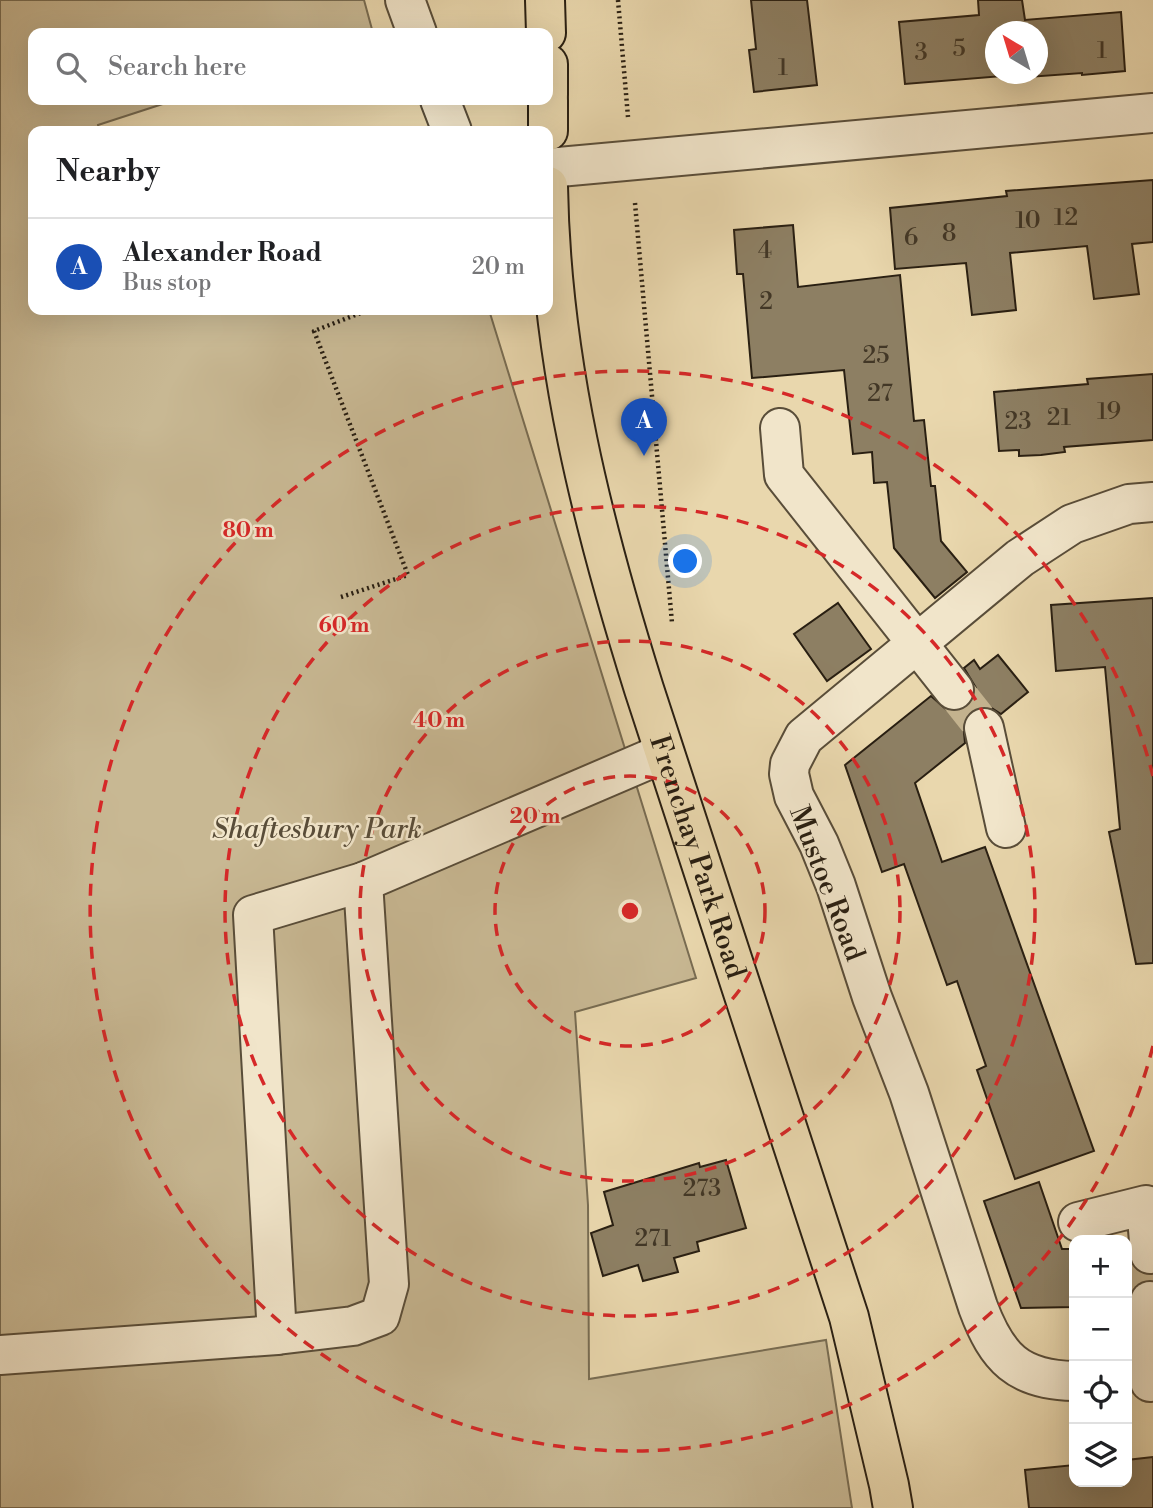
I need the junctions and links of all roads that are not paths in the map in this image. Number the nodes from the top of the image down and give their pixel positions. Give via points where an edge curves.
1 (405, 0) edge
2 (545, 0) edge
3 (415, 28) edge
4 (546, 28) edge
5 (442, 105) edge
6 (548, 105) edge
7 (1153, 113) edge
8 (450, 126) edge
9 (548, 126) edge
10 (553, 168) edge
11 (553, 266) edge
12 (780, 428) dead end
13 (1153, 502) edge
14 (916, 642) junction
15 (954, 690) tunnel mouth
16 (984, 728) tunnel mouth
17 (664, 753) junction
18 (1006, 828) dead end
19 (363, 882) junction
20 (1078, 1222) dead end
21 (1150, 1254) dead end
22 (1150, 1301) dead end
23 (277, 1335) junction
24 (0, 1355) edge
25 (1069, 1381) edge
26 (1143, 1382) edge
27 (892, 1508) edge

1 - 3 street
2 - 4 main road
5 - 8 street
6 - 9 main road
7 - 10 street
11 - 17 main road, Frenchay Park Road via 558,335 578,447 617,603
12 - 14 street via 784,475
13 - 14 street, Mustoe Road via 1129,504 1072,524 1020,558
14 - 15 street
14 - 25 street, Mustoe Road via 804,737 789,774 800,810 835,886 992,1341 1029,1374
16 - 18 street
17 - 19 street
17 - 27 main road, Frenchay Park Road via 849,1317
19 - 23 street via 253,915
19 - 23 street via 389,1284 380,1316 353,1326
20 - 21 street via 1146,1205
22 - 26 street
23 - 24 street

